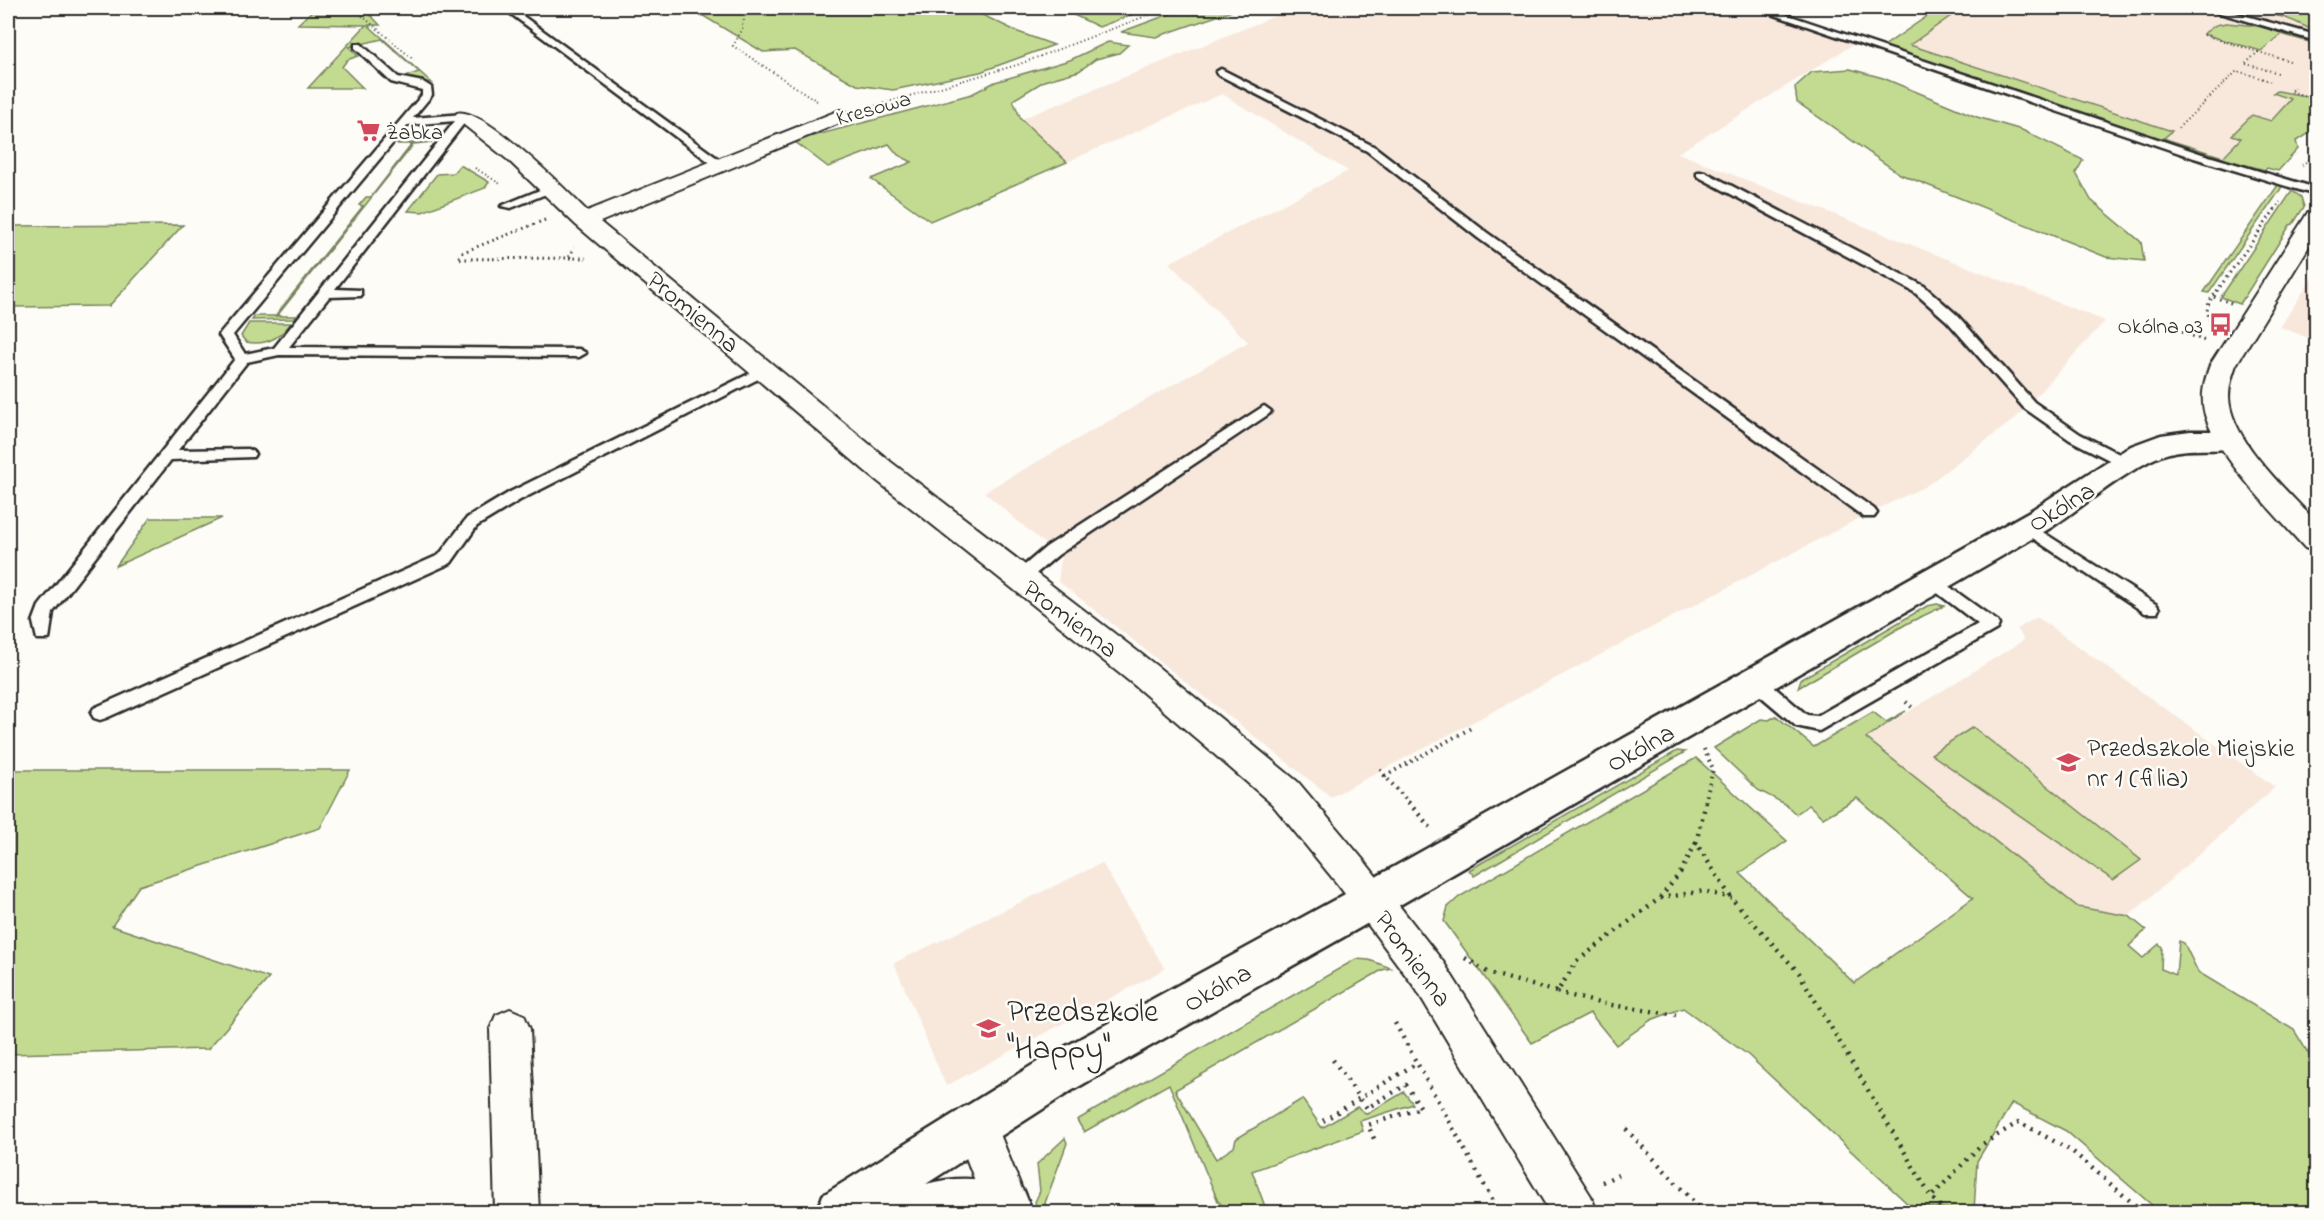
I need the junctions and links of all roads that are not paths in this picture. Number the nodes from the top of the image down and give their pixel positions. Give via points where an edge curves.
1 (507, 8) edge
2 (1759, 8) edge
3 (2208, 8) edge
4 (2256, 8) edge
5 (2245, 18) junction
6 (2316, 38) edge
7 (358, 46) dead end
8 (1221, 72) dead end
9 (840, 116) road end
10 (464, 117) junction
11 (406, 122) junction
12 (720, 165) junction
13 (1701, 174) dead end
14 (552, 188) junction
15 (2316, 192) edge
16 (507, 206) dead end
17 (2316, 217) edge
18 (581, 231) junction
19 (325, 293) junction
20 (356, 293) dead end
21 (279, 351) junction
22 (579, 353) dead end
23 (242, 359) junction
24 (765, 370) junction
25 (1264, 411) dead end
26 (2229, 440) junction
27 (248, 454) dead end
28 (165, 455) junction
29 (2126, 463) junction
30 (1869, 513) dead end
31 (2027, 527) junction
32 (2316, 541) edge
33 (1019, 579) junction
34 (1933, 581) junction
35 (2151, 609) dead end
36 (43, 635) dead end
37 (1756, 682) junction
38 (100, 713) dead end
39 (1372, 900) junction
40 (510, 1029) dead end
41 (975, 1124) junction
42 (1008, 1210) edge
43 (517, 1212) edge
44 (840, 1212) edge
45 (913, 1212) edge
46 (1575, 1212) edge

1 - 12 lane
2 - 15 lane
3 - 5 lane
4 - 5 lane
5 - 6 lane
7 - 11 lane via 395,80 427,89 427,95
8 - 30 lane via 1371,149 1491,242
9 - 12 street, Kresowa
10 - 11 lane
10 - 14 street, Promienna via 516,155
10 - 19 lane
11 - 23 lane via 226,335
12 - 18 street, Kresowa
13 - 29 lane via 1919,289 1952,318 2029,405 2075,437
14 - 16 lane
14 - 18 street, Promienna
17 - 26 street via 2220,372 2215,390 2217,408
18 - 24 street, Promienna
19 - 20 lane
19 - 21 lane
21 - 22 lane
21 - 23 lane
23 - 28 lane
24 - 33 street, Promienna via 881,470
24 - 38 lane via 515,496 472,522 445,559
25 - 33 lane via 1052,551
26 - 29 street, Okólna via 2170,442
26 - 32 street
27 - 28 lane
28 - 36 lane via 45,610 41,622
29 - 31 street, Okólna
31 - 34 street, Okólna
31 - 35 lane
33 - 39 street, Promienna via 1146,676 1284,793
34 - 37 street, Okólna
34 - 37 lane via 1991,625 1819,723 1802,721
37 - 39 street, Okólna
39 - 41 street, Okólna
39 - 46 street, Promienna via 1439,990
40 - 43 street
41 - 42 street
41 - 44 street, Okólna
42 - 45 street via 978,1200 957,1200

